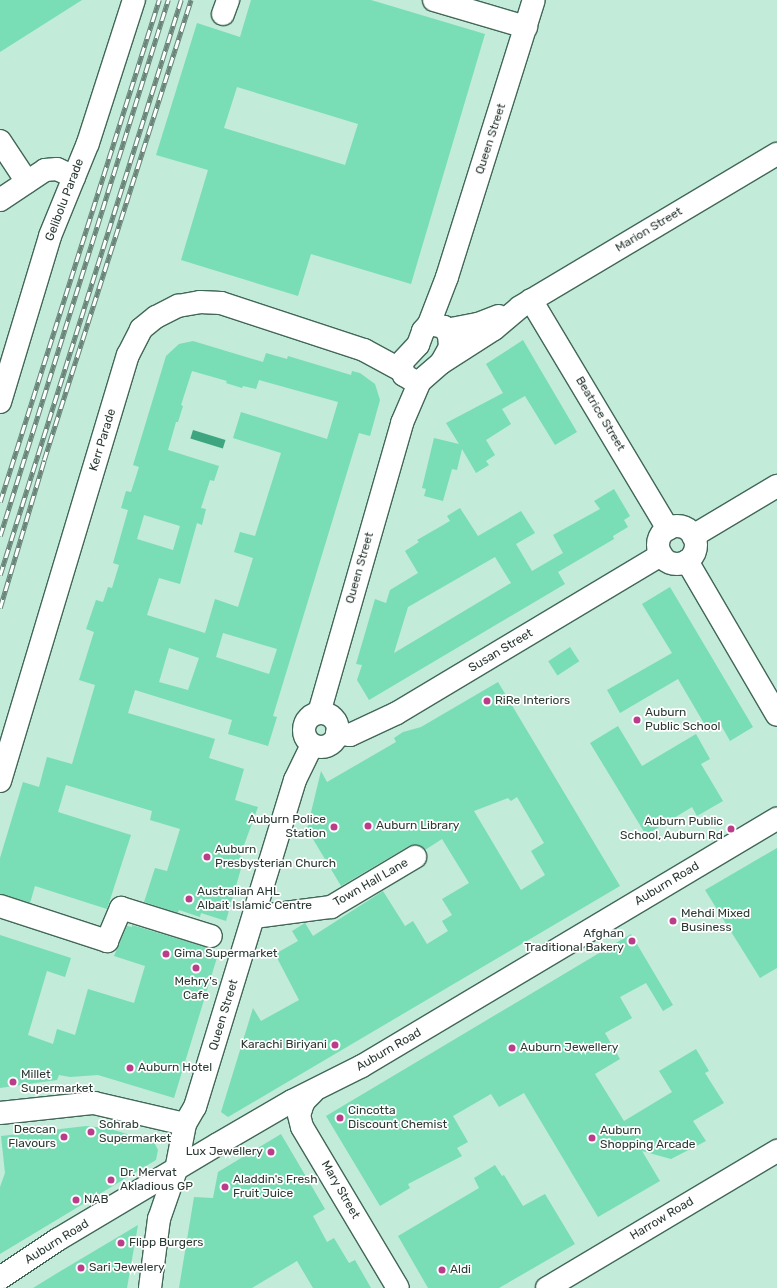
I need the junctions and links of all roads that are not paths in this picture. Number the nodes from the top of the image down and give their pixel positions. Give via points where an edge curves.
1 (134, 0) edge
2 (434, 0) edge
3 (534, 0) edge
4 (526, 27) junction
5 (0, 141) edge
6 (777, 154) edge
7 (74, 176) junction
8 (27, 182) junction
9 (0, 200) edge
10 (526, 304) junction
11 (440, 327) junction
12 (441, 362) junction
13 (409, 370) junction
14 (1, 396) edge
15 (777, 486) edge
16 (668, 529) junction
17 (693, 536) junction
18 (661, 555) junction
19 (687, 562) junction
20 (319, 713) junction
21 (777, 714) edge
22 (337, 733) junction
23 (312, 745) junction
24 (0, 781) edge
25 (777, 819) edge
26 (416, 857) dead end
27 (0, 906) edge
28 (254, 918) junction
29 (211, 936) dead end
30 (313, 1092) junction
31 (0, 1113) edge
32 (185, 1124) junction
33 (777, 1151) edge
34 (176, 1170) junction
35 (135, 1194) junction
36 (159, 1219) junction
37 (0, 1278) edge
38 (150, 1288) edge
39 (398, 1288) edge
40 (547, 1288) edge

1 - 7 street, Gelibolu Parade via 88,143
2 - 4 street
3 - 4 street, Queen Street
4 - 11 street, Queen Street via 447,277
5 - 8 street
6 - 10 street, Marion Street
7 - 8 street via 51,168
7 - 14 street, Gelibolu Parade via 50,236
8 - 9 street
10 - 11 street, Marion Street via 478,324
10 - 12 street, Marion Street via 494,329
10 - 16 street, Beatrice Street
11 - 12 street via 450,346
11 - 13 street, Queen Street via 422,331
12 - 13 street
13 - 20 street, Queen Street via 402,423
13 - 24 street, Kerr Parade via 364,350 221,303 200,302 178,306 156,317 141,329 128,355
15 - 17 street
16 - 17 street via 685,528
16 - 18 street via 660,538
17 - 19 street via 696,547 692,558
18 - 19 street via 670,563
18 - 22 street, Susan Street via 397,713 350,734
19 - 21 street
20 - 22 street via 333,719
20 - 23 street via 308,718 304,729 305,736
22 - 23 street via 328,746
23 - 28 street, Queen Street via 295,780
25 - 30 street, Auburn Road
26 - 28 street, Town Hall Lane via 331,907
27 - 29 street via 107,940 121,908
28 - 32 street, Queen Street via 195,1107
30 - 34 street, Auburn Road via 292,1101
30 - 39 street, Mary Street via 304,1101 301,1109 299,1116 302,1127
31 - 32 street via 94,1102
32 - 34 street, Queen Street
33 - 40 street, Harrow Road
34 - 35 street, Auburn Road
34 - 36 street, Queen Street
35 - 36 street via 151,1200
35 - 37 street, Auburn Road
36 - 38 street, Queen Street

